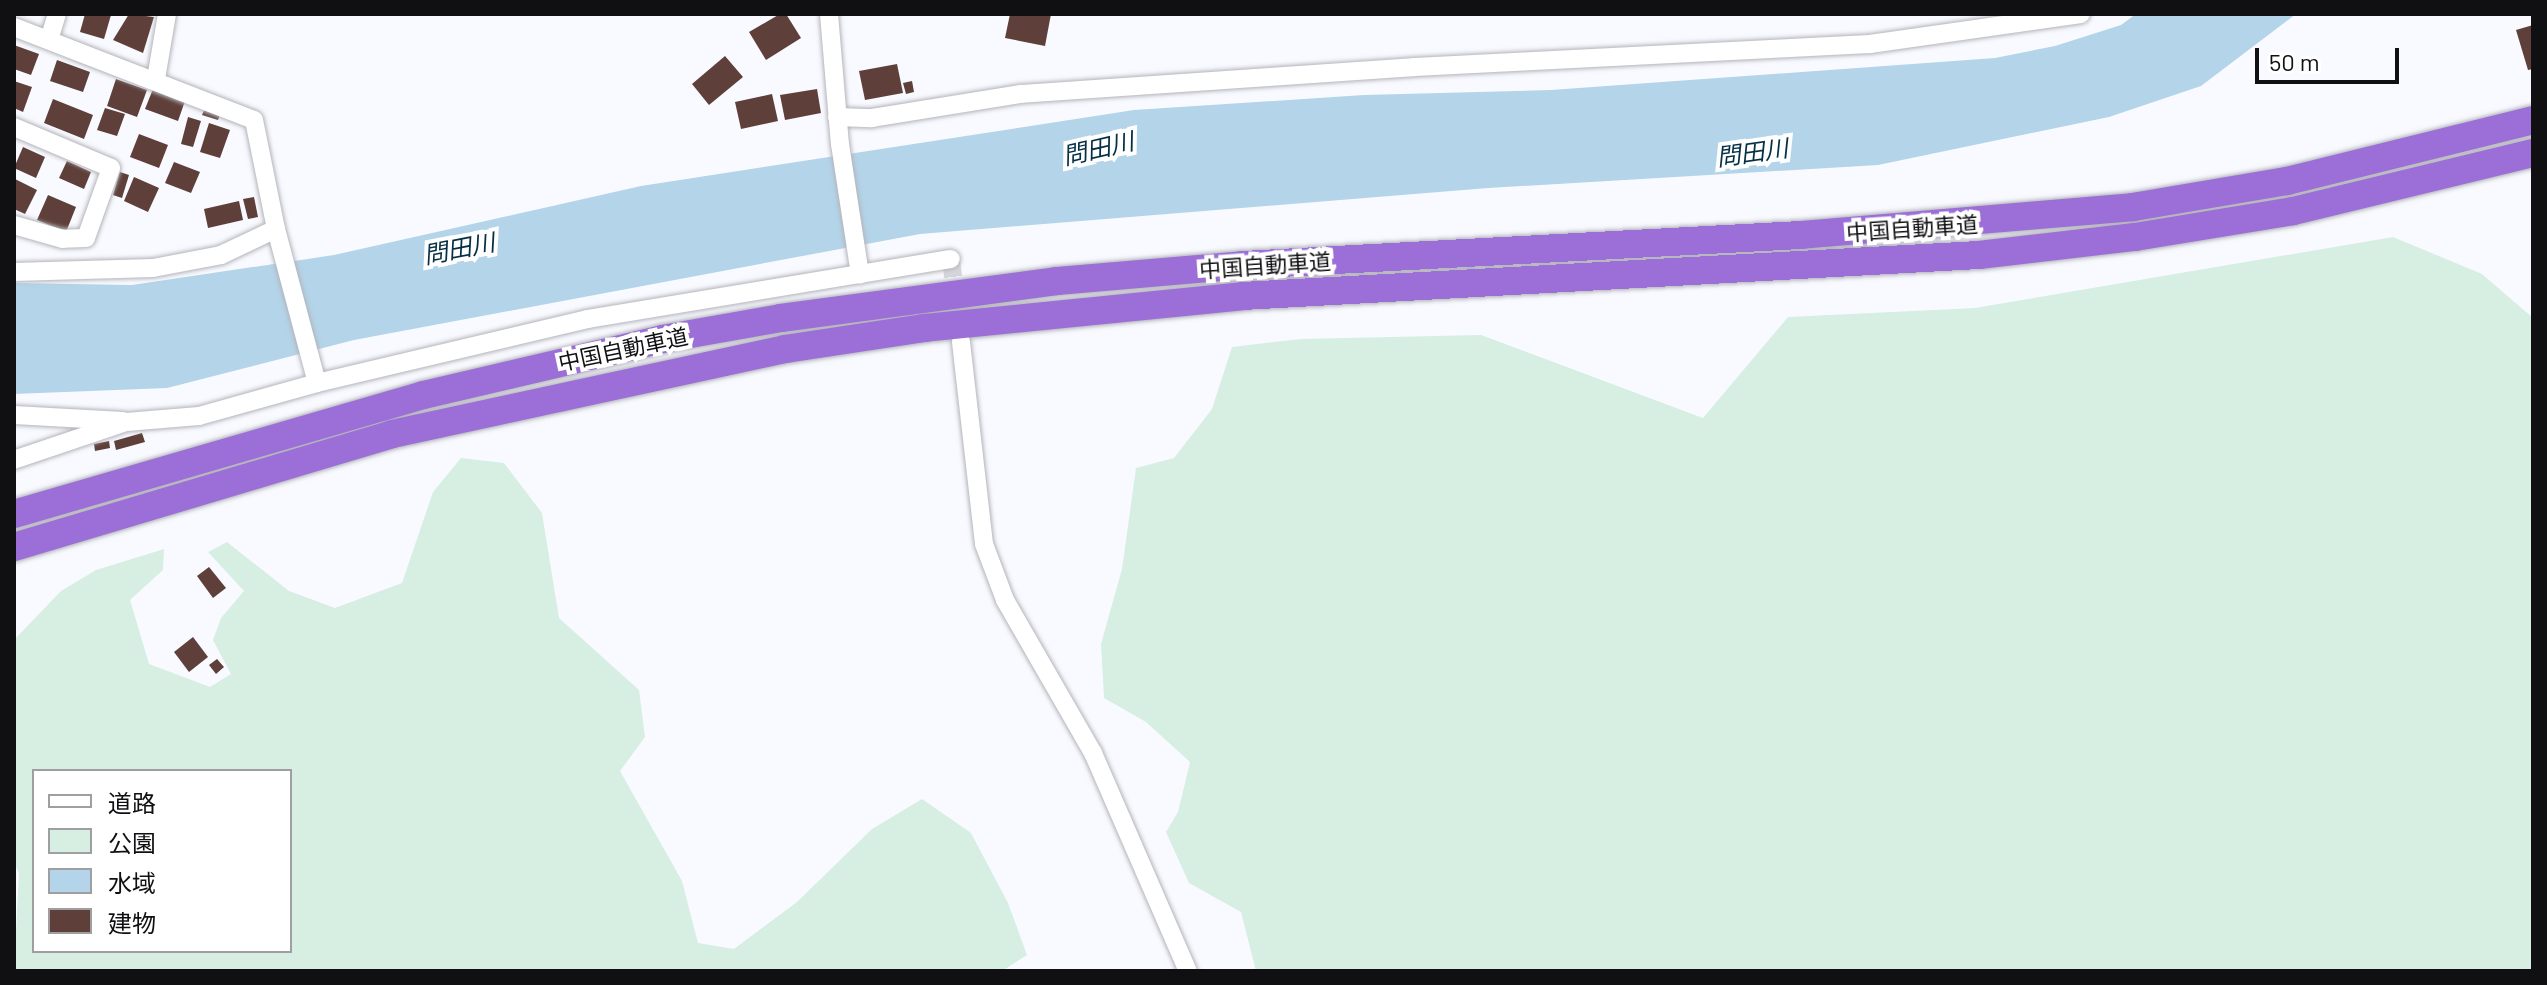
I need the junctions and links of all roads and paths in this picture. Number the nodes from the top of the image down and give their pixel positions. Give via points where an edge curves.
1 (57, 14) edge
2 (167, 14) edge
3 (829, 14) edge
4 (2081, 14) edge
5 (14, 27) edge
6 (49, 40) junction
7 (156, 79) junction
8 (837, 117) junction
9 (2533, 120) edge
10 (14, 127) edge
11 (2533, 153) edge
12 (14, 225) edge
13 (279, 238) junction
14 (951, 259) dead end
15 (858, 265) junction
16 (14, 272) edge
17 (961, 342) tunnel mouth
18 (316, 378) junction
19 (14, 415) edge
20 (126, 422) junction
21 (14, 460) edge
22 (14, 514) edge
23 (14, 547) edge
24 (1188, 971) edge

1 - 6 street
2 - 7 street
3 - 8 street
4 - 8 street via 1870,44 1020,94 872,118
5 - 6 street
6 - 7 street
7 - 13 street via 254,120
8 - 15 street
9 - 22 highway, 中国自動車道 via 2287,181 2118,209 1801,235 1228,267 1057,281 781,318 662,339 410,398
10 - 12 street via 111,168 86,238 37,234
11 - 23 highway, 中国自動車道 via 2293,211 1979,255 1243,296 924,328 785,349 392,434
13 - 16 street via 153,268
13 - 18 street
14 - 15 street
15 - 18 street
17 - 24 street via 984,544 1005,600 1105,778
18 - 20 street via 199,416
19 - 20 street
20 - 21 street

